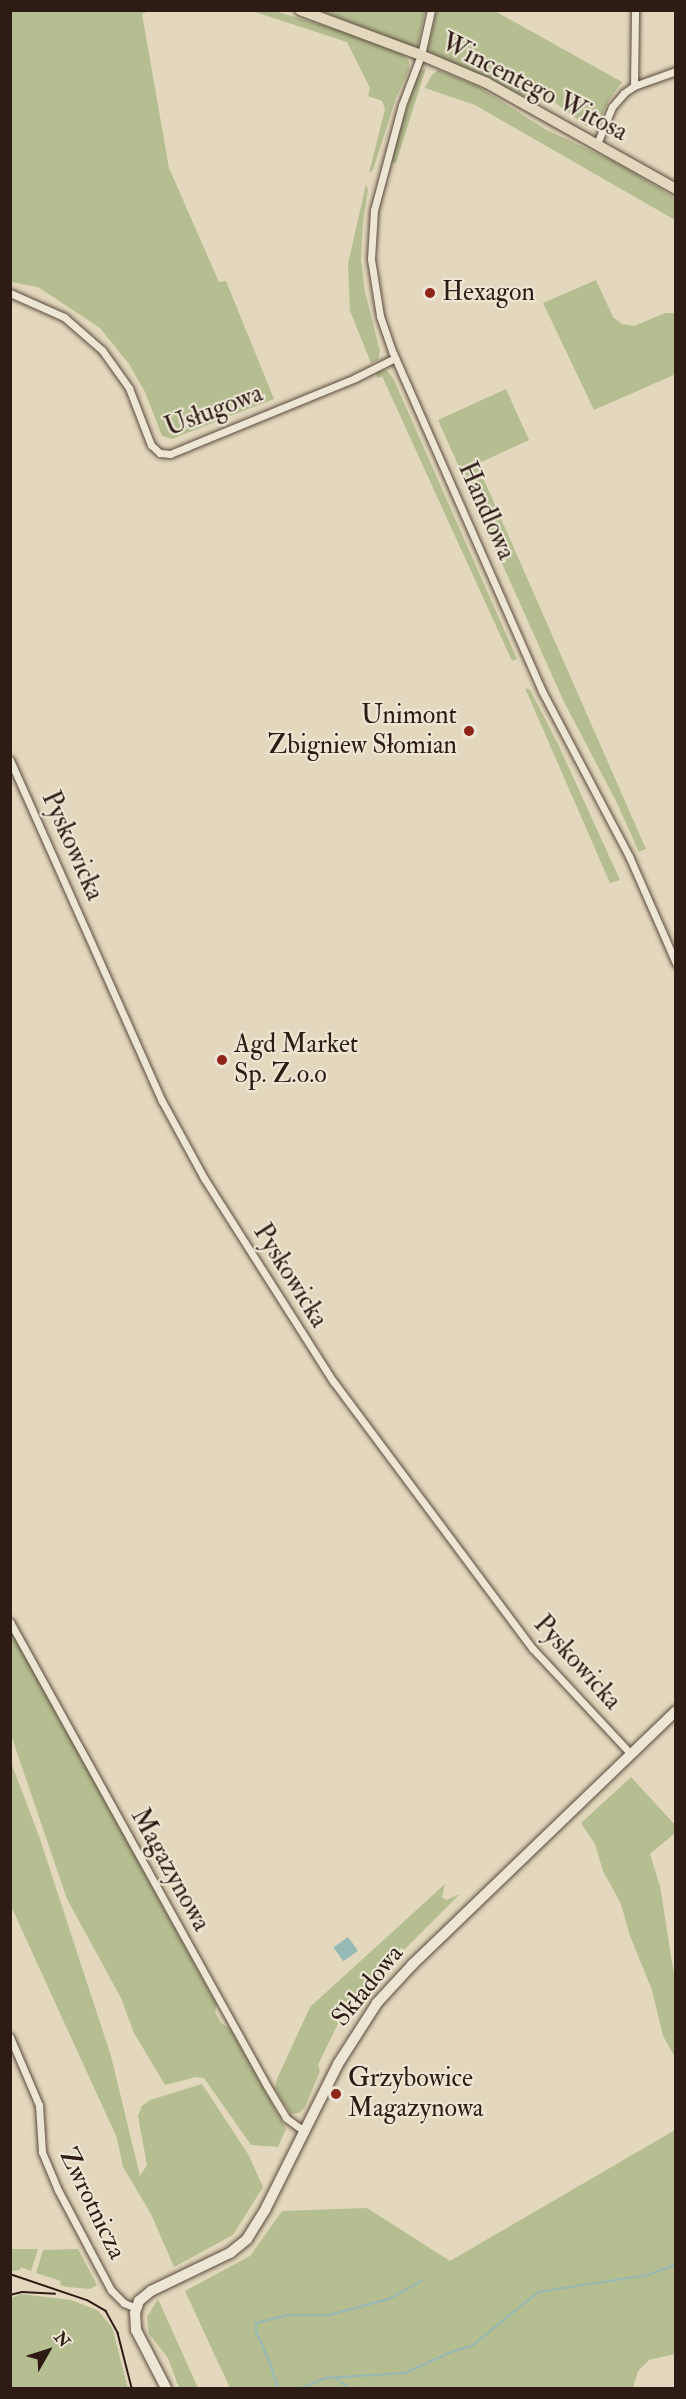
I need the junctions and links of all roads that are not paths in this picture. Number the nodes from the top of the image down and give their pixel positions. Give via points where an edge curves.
1 (300, 10) edge
2 (431, 10) edge
3 (635, 10) edge
4 (421, 55) junction
5 (675, 71) edge
6 (634, 86) junction
7 (597, 144) junction
8 (675, 189) edge
9 (10, 293) edge
10 (395, 358) junction
11 (10, 759) edge
12 (675, 963) edge
13 (10, 1622) edge
14 (675, 1711) edge
15 (631, 1754) junction
16 (10, 2037) edge
17 (304, 2131) junction
18 (136, 2308) junction
19 (166, 2388) edge

1 - 4 main road, Wincentego Witosa
2 - 4 street, Handlowa
3 - 6 street
4 - 7 main road, Wincentego Witosa via 487,83
4 - 10 street, Handlowa via 394,130 371,233 375,299
5 - 6 street
6 - 7 street via 612,107
7 - 8 main road, Wincentego Witosa
9 - 10 street, Usługowa via 64,316 102,350 129,388 151,446 160,453 181,450
10 - 12 street, Handlowa via 549,706 629,856
11 - 15 street, Pyskowicka via 166,1111 196,1165 333,1381 533,1649
13 - 17 street, Magazynowa via 267,2086 286,2118
14 - 15 main road, Składowa
15 - 17 main road, Składowa via 383,1996 348,2046
16 - 18 street, Zwrotnicza via 39,2105 42,2152 58,2190 111,2290
17 - 18 main road, Składowa via 247,2239 230,2253 148,2293
18 - 19 main road via 138,2336

